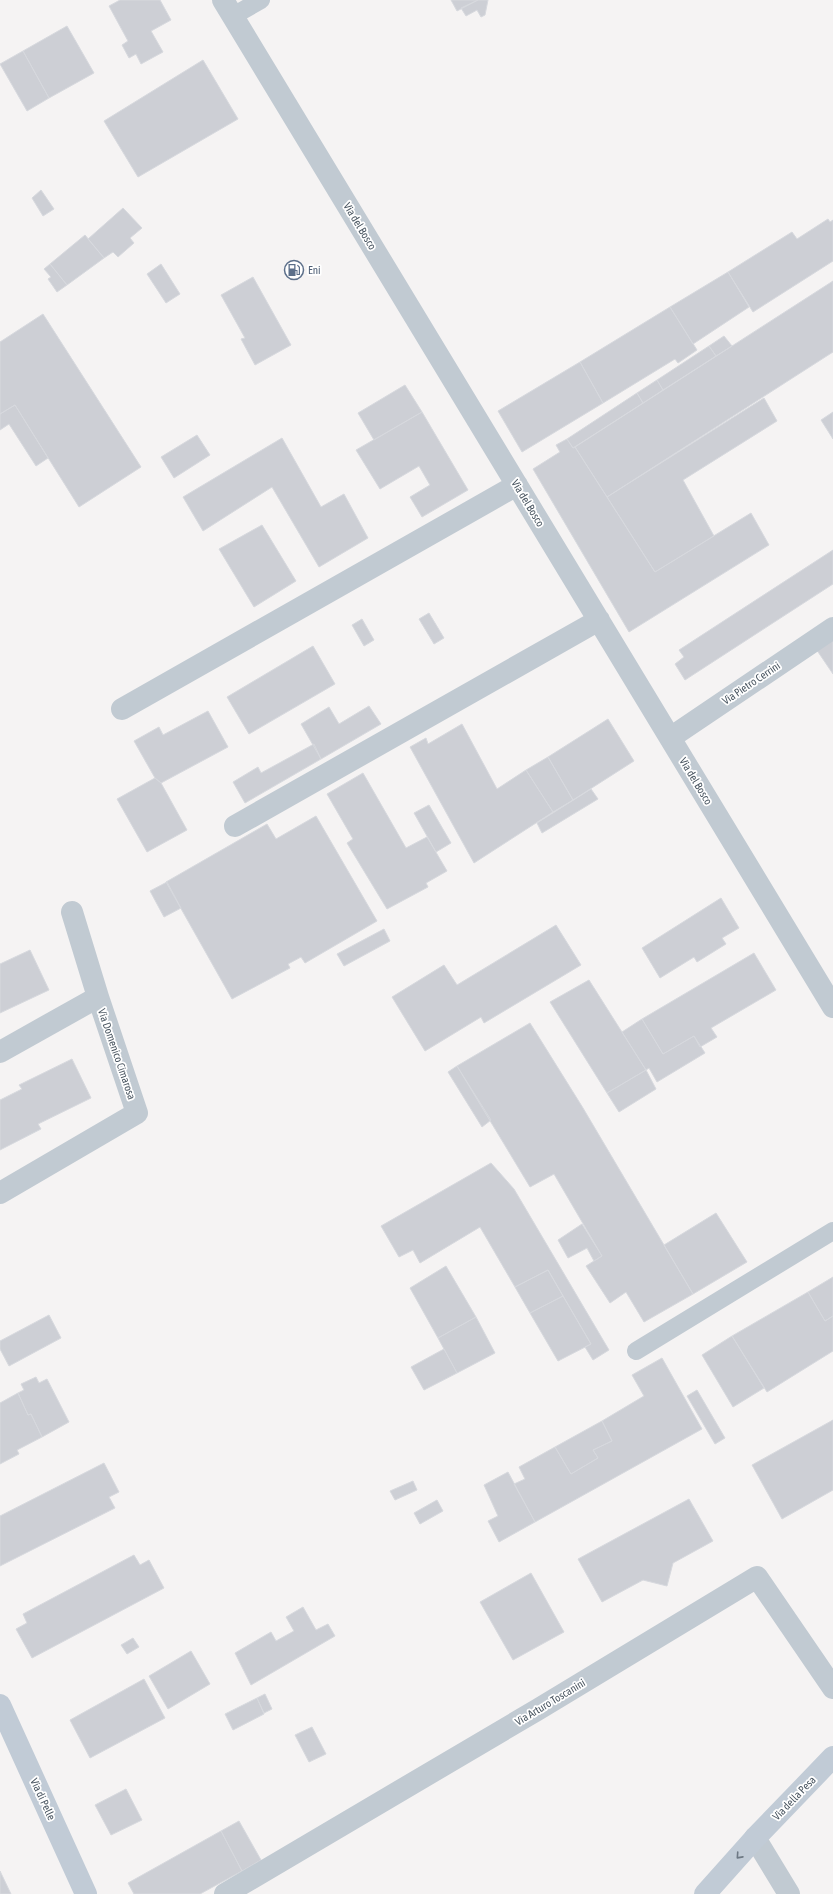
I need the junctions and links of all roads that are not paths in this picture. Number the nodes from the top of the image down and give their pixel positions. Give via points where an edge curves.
1 (261, 0) edge
2 (228, 8) edge
3 (517, 486) junction
4 (599, 620) junction
5 (833, 628) edge
6 (122, 708) dead end
7 (670, 738) junction
8 (235, 826) dead end
9 (72, 912) dead end
10 (98, 997) junction
11 (833, 1007) edge
12 (0, 1052) edge
13 (0, 1193) edge
14 (833, 1231) edge
15 (636, 1351) dead end
16 (833, 1688) edge
17 (0, 1705) edge
18 (833, 1757) edge
19 (755, 1838) junction
20 (86, 1894) edge
21 (225, 1894) edge
22 (704, 1894) edge
23 (789, 1894) edge

1 - 2 lane
2 - 3 street, Via del Bosco
3 - 4 street, Via del Bosco
3 - 6 street
4 - 7 street, Via del Bosco
4 - 8 street
5 - 7 street, Via Pietro Cerrini
7 - 11 street, Via del Bosco
9 - 10 street, Via Domenico Cimarosa
10 - 12 street
10 - 13 street, Via Domenico Cimarosa via 138,1113
14 - 15 lane
16 - 21 street, Via Arturo Toscanini via 757,1577
17 - 20 street, Via di Pelle
18 - 19 street, Via della Pesa
19 -> 22 street, Via della Pesa
19 - 23 street

